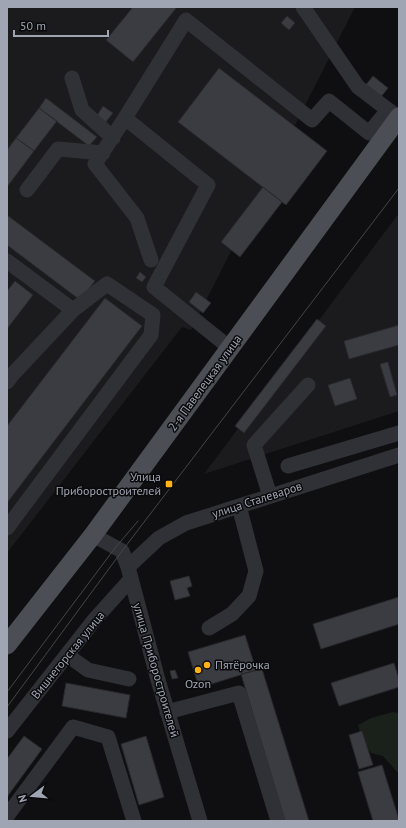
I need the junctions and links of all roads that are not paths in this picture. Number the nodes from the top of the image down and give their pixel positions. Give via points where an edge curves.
1 (303, 7) edge
2 (72, 78) dead end
3 (395, 115) edge
4 (125, 118) junction
5 (113, 138) junction
6 (103, 153) junction
7 (27, 190) dead end
8 (151, 260) dead end
9 (7, 261) edge
10 (73, 310) junction
11 (230, 348) junction
12 (9, 375) edge
13 (308, 385) dead end
14 (399, 433) edge
15 (399, 455) edge
16 (288, 466) dead end
17 (270, 496) junction
18 (239, 506) junction
19 (7, 528) edge
20 (93, 535) junction
21 (129, 574) junction
22 (208, 628) dead end
23 (7, 645) edge
24 (67, 655) junction
25 (129, 679) dead end
26 (168, 712) junction
27 (7, 731) edge
28 (7, 816) edge
29 (134, 821) edge
30 (200, 821) edge
31 (278, 821) edge

1 - 3 street via 358,87
2 - 5 street via 82,110
3 - 4 street via 369,133 329,101 312,120 186,20
3 - 11 main road, 2-я Павелецкая улица
4 - 5 street
4 - 11 street via 208,185 154,287
5 - 6 street
6 - 7 street via 58,149
6 - 8 street via 95,164 137,218
9 - 10 street
10 - 12 street
10 - 19 street via 107,284 153,315 151,335
11 - 20 main road, 2-я Павелецкая улица
13 - 17 street via 254,445
14 - 16 street
15 - 17 street, улица Сталеваров
17 - 18 street, улица Сталеваров
18 - 21 street, улица Сталеваров via 186,523 159,538
18 - 22 street via 256,571 249,596 232,614
20 - 21 street, улица Приборостроителей via 122,551
20 - 23 main road, 2-я Павелецкая улица
21 - 24 street, Вишнегорская улица
21 - 26 street, улица Приборостроителей
24 - 25 street via 88,670
24 - 27 street, Вишнегорская улица
26 - 30 street, улица Приборостроителей
26 - 31 street via 239,693
28 - 29 street via 73,727 108,737

